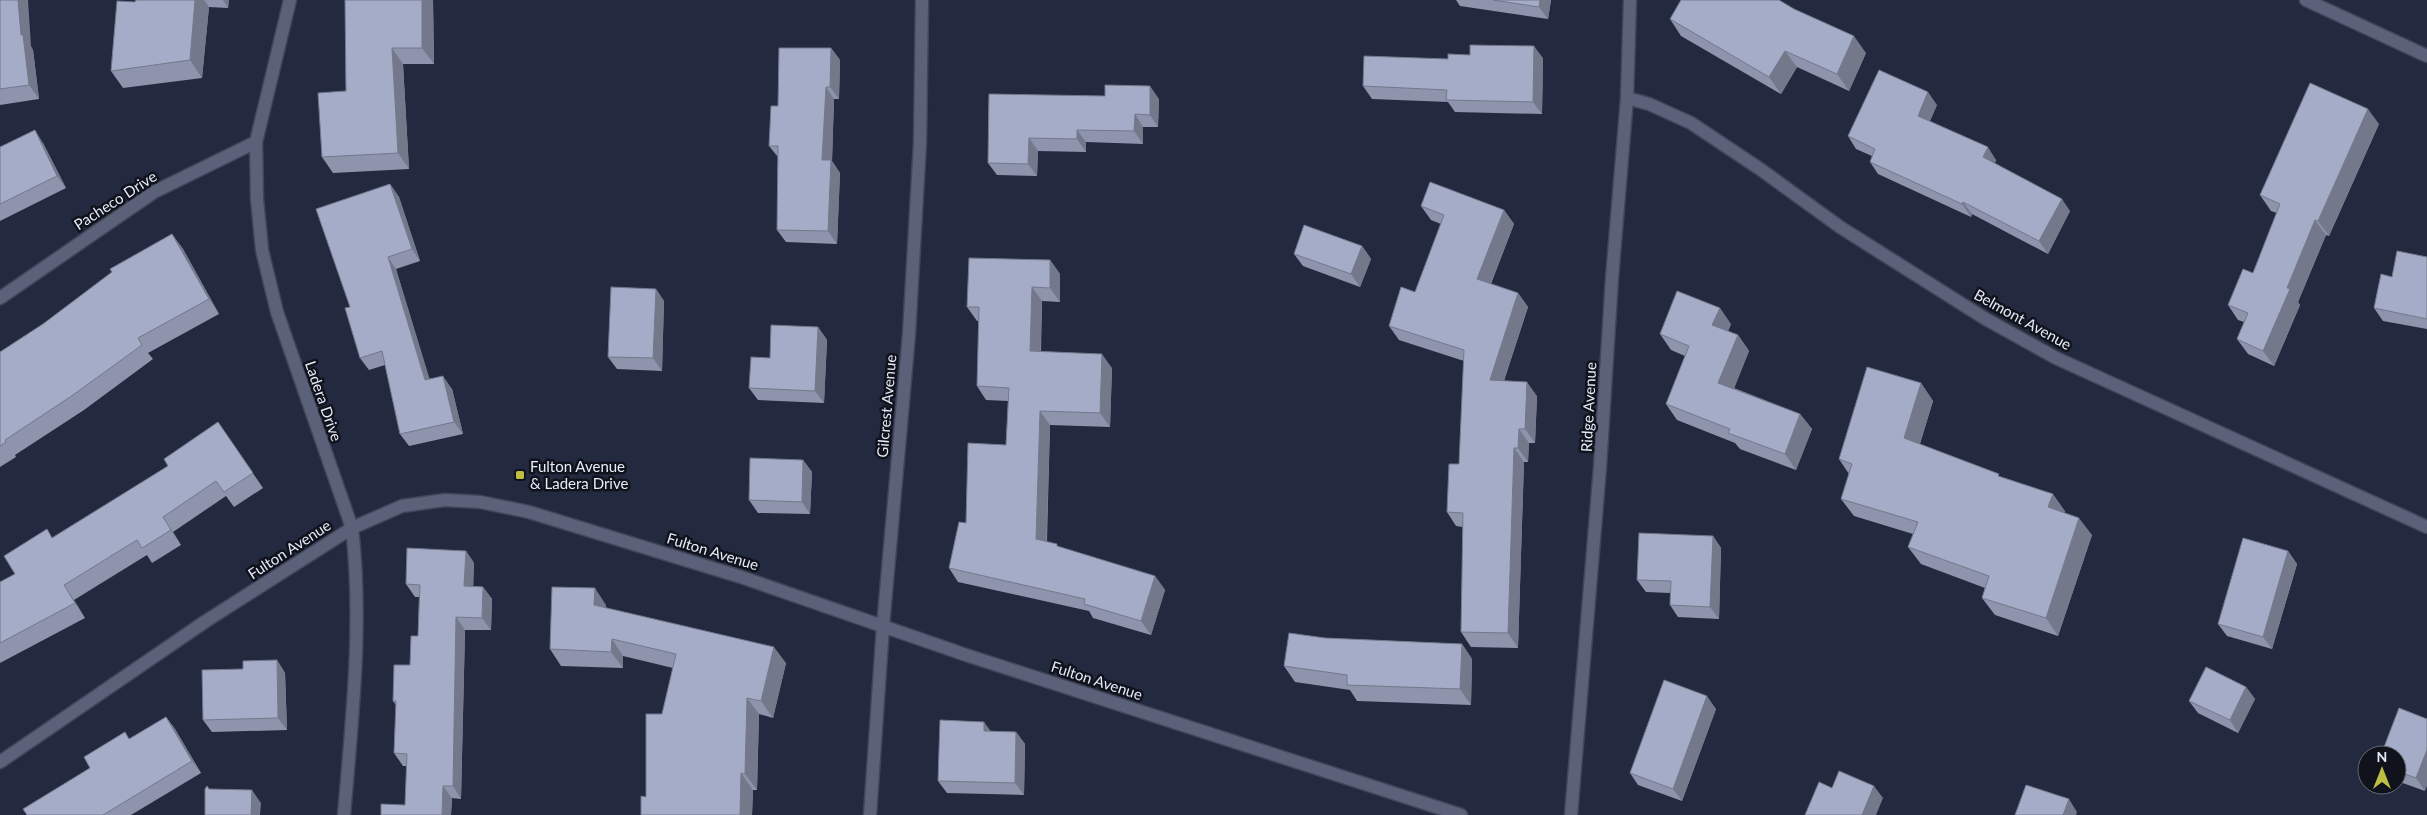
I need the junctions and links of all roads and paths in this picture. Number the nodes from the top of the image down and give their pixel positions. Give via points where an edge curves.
1 (290, 0) edge
2 (922, 0) edge
3 (1630, 0) edge
4 (2306, 0) edge
5 (2427, 56) edge
6 (1627, 98) junction
7 (256, 142) junction
8 (0, 298) edge
9 (2427, 527) edge
10 (352, 528) junction
11 (883, 626) junction
12 (0, 762) edge
13 (344, 815) edge
14 (870, 815) edge
15 (1461, 815) edge
16 (1571, 815) edge

1 - 7 street, Ladera Drive
2 - 11 street, Gilcrest Avenue via 920,142 909,334
3 - 6 street, Ridge Avenue
4 - 5 street
6 - 9 street, Belmont Avenue via 1691,123 1840,227 1984,318 2056,358
6 - 16 street, Ridge Avenue
7 - 8 street, Pacheco Drive via 154,192
7 - 10 street, Ladera Drive via 262,250 277,312
10 - 11 street, Fulton Avenue via 402,506 446,500 480,502 529,512 732,574
10 - 12 street, Fulton Avenue via 206,621
10 - 13 street, Ladera Drive via 356,564 353,708
11 - 14 street, Gilcrest Avenue
11 - 15 street, Fulton Avenue via 966,656

